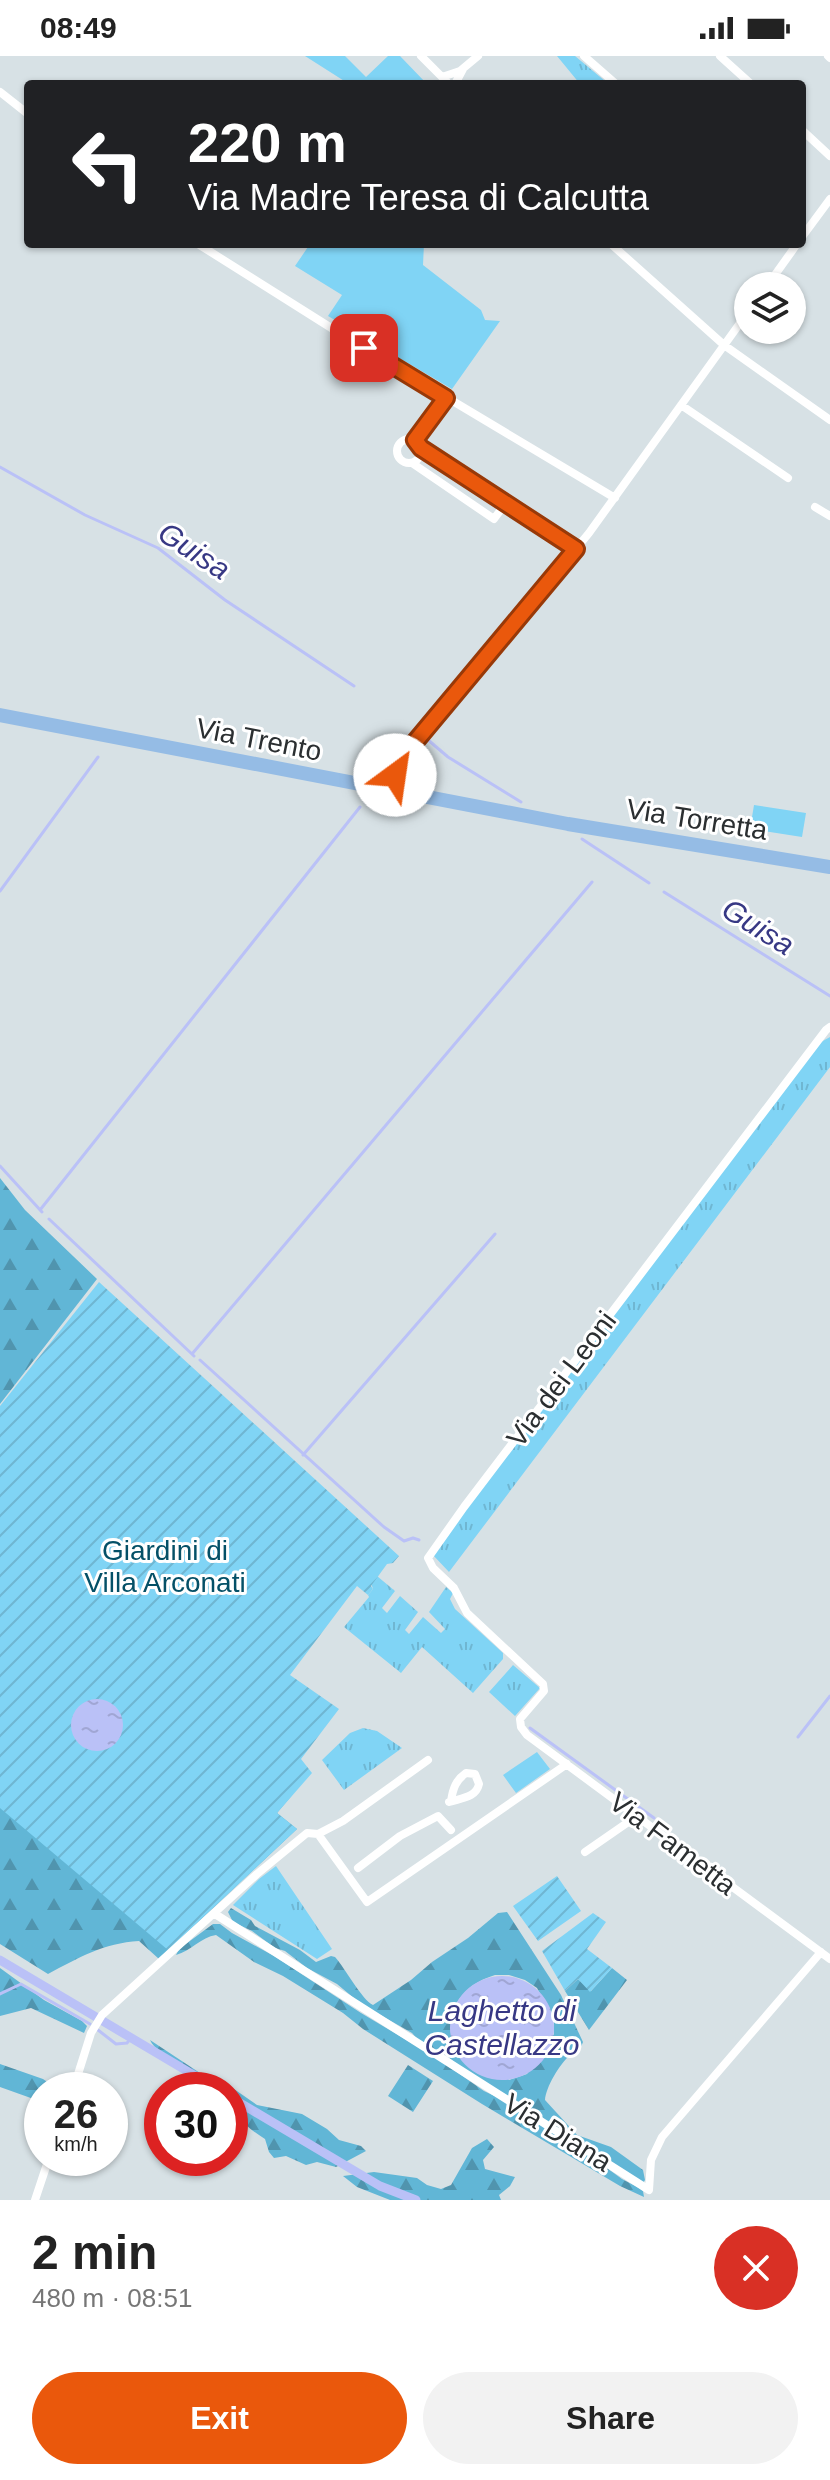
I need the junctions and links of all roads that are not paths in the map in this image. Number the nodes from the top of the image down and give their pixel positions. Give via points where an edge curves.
1 (421, 56) edge
2 (478, 56) edge
3 (584, 56) edge
4 (720, 56) edge
5 (464, 68) junction
6 (444, 80) edge
7 (446, 80) edge
8 (457, 80) edge
9 (611, 80) edge
10 (747, 80) edge
11 (0, 92) edge
12 (24, 111) edge
13 (806, 134) edge
14 (830, 156) edge
15 (830, 199) edge
16 (806, 232) edge
17 (204, 248) edge
18 (615, 248) edge
19 (794, 248) edge
20 (777, 272) edge
21 (734, 331) edge
22 (724, 345) junction
23 (446, 398) junction
24 (681, 405) junction
25 (830, 420) edge
26 (418, 444) junction
27 (412, 463) junction
28 (788, 478) dead end
29 (615, 498) junction
30 (505, 504) junction
31 (815, 507) dead end
32 (830, 516) edge
33 (576, 549) junction
34 (0, 715) edge
35 (385, 790) junction
36 (556, 822) joint
37 (830, 867) edge
38 (830, 1027) edge
39 (519, 1723) joint
40 (428, 1760) dead end
41 (567, 1764) junction
42 (637, 1816) junction
43 (451, 1830) dead end
44 (318, 1834) junction
45 (585, 1852) dead end
46 (352, 1872) junction
47 (215, 1914) junction
48 (821, 1952) junction
49 (830, 1959) edge
50 (78, 2072) edge
51 (43, 2176) edge
52 (649, 2190) junction
53 (35, 2200) edge
54 (653, 2200) edge

1 - 6 street
2 - 5 street
3 - 9 street
4 - 10 street
5 - 7 street
5 - 8 street
11 - 12 street
13 - 14 street
15 - 16 street
17 - 23 street
18 - 22 street
19 - 20 street
21 - 22 street
22 - 24 street
22 - 25 street
23 - 26 street
23 - 29 street
24 - 28 street
24 - 29 street
26 - 27 street via 418,459
26 - 27 street via 404,440 397,449 401,461
26 - 30 street
27 - 30 street via 494,519
29 - 33 street
30 - 33 street
31 - 32 street
33 - 35 street via 400,760
34 - 35 main road, Via Trento
35 - 36 main road, Via Trento
36 - 37 main road, Via Torretta
38 - 39 street, Via dei Leoni via 429,1554 431,1565 454,1588 467,1613 543,1684 544,1691
39 - 41 street, Via Fametta
40 - 44 street
41 - 42 street, Via Fametta
41 - 46 street via 367,1902
42 - 45 street
42 - 48 street, Via Fametta
43 - 46 street via 444,1806
44 - 46 street
44 - 47 street via 307,1833 288,1847
47 - 50 street via 102,2015
47 - 52 street, Via Diana
48 - 49 street, Via Fametta
48 - 52 street, Via Diana via 662,2137 651,2160
51 - 53 street
52 - 54 street

